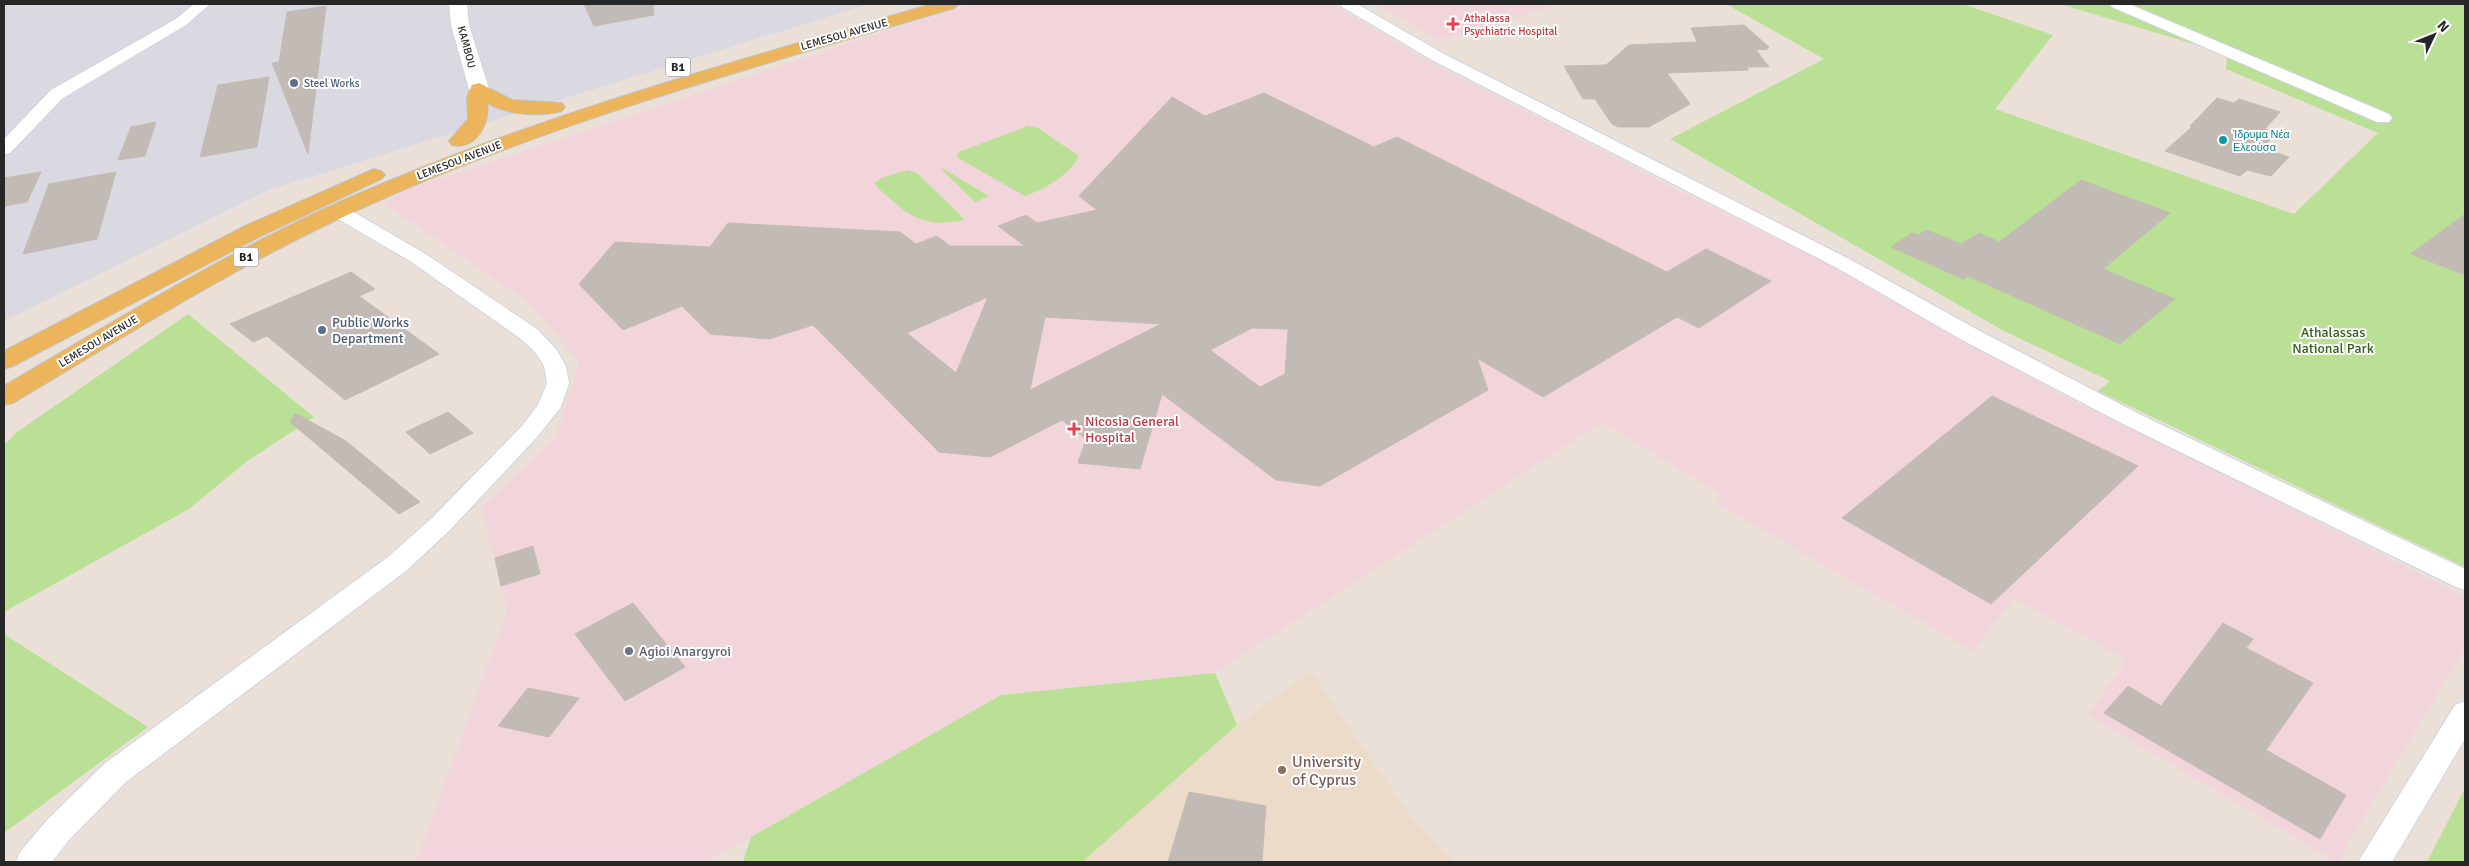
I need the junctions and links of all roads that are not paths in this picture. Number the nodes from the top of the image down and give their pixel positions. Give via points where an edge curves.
1 (203, 4) edge
2 (458, 4) edge
3 (900, 4) edge
4 (949, 4) edge
5 (1347, 4) edge
6 (2117, 4) edge
7 (479, 89) junction
8 (555, 107) junction
9 (2383, 118) dead end
10 (459, 141) junction
11 (4, 149) edge
12 (338, 211) junction
13 (4, 361) edge
14 (4, 397) edge
15 (2465, 580) edge
16 (2465, 713) edge
17 (32, 862) edge
18 (2374, 862) edge

1 - 11 street via 180,22 56,94
2 - 7 street, KAMBOU via 460,24
3 - 8 main road, LEMESOU AVENUE / B1 via 708,58
4 - 12 main road, LEMESOU AVENUE / B1 via 581,116 438,168
5 - 15 street via 1438,57 1846,265 2127,416
6 - 9 street
7 - 8 main road via 508,107
7 - 10 main road via 474,99 478,118 473,128
8 - 10 main road, LEMESOU AVENUE / B1
10 - 13 main road, LEMESOU AVENUE / B1 via 370,176 269,223
12 - 14 main road, LEMESOU AVENUE / B1 via 211,275
12 - 17 street via 416,257 529,334 545,349 556,366 558,383 549,407 441,524 397,564 115,773 58,830
16 - 18 street

